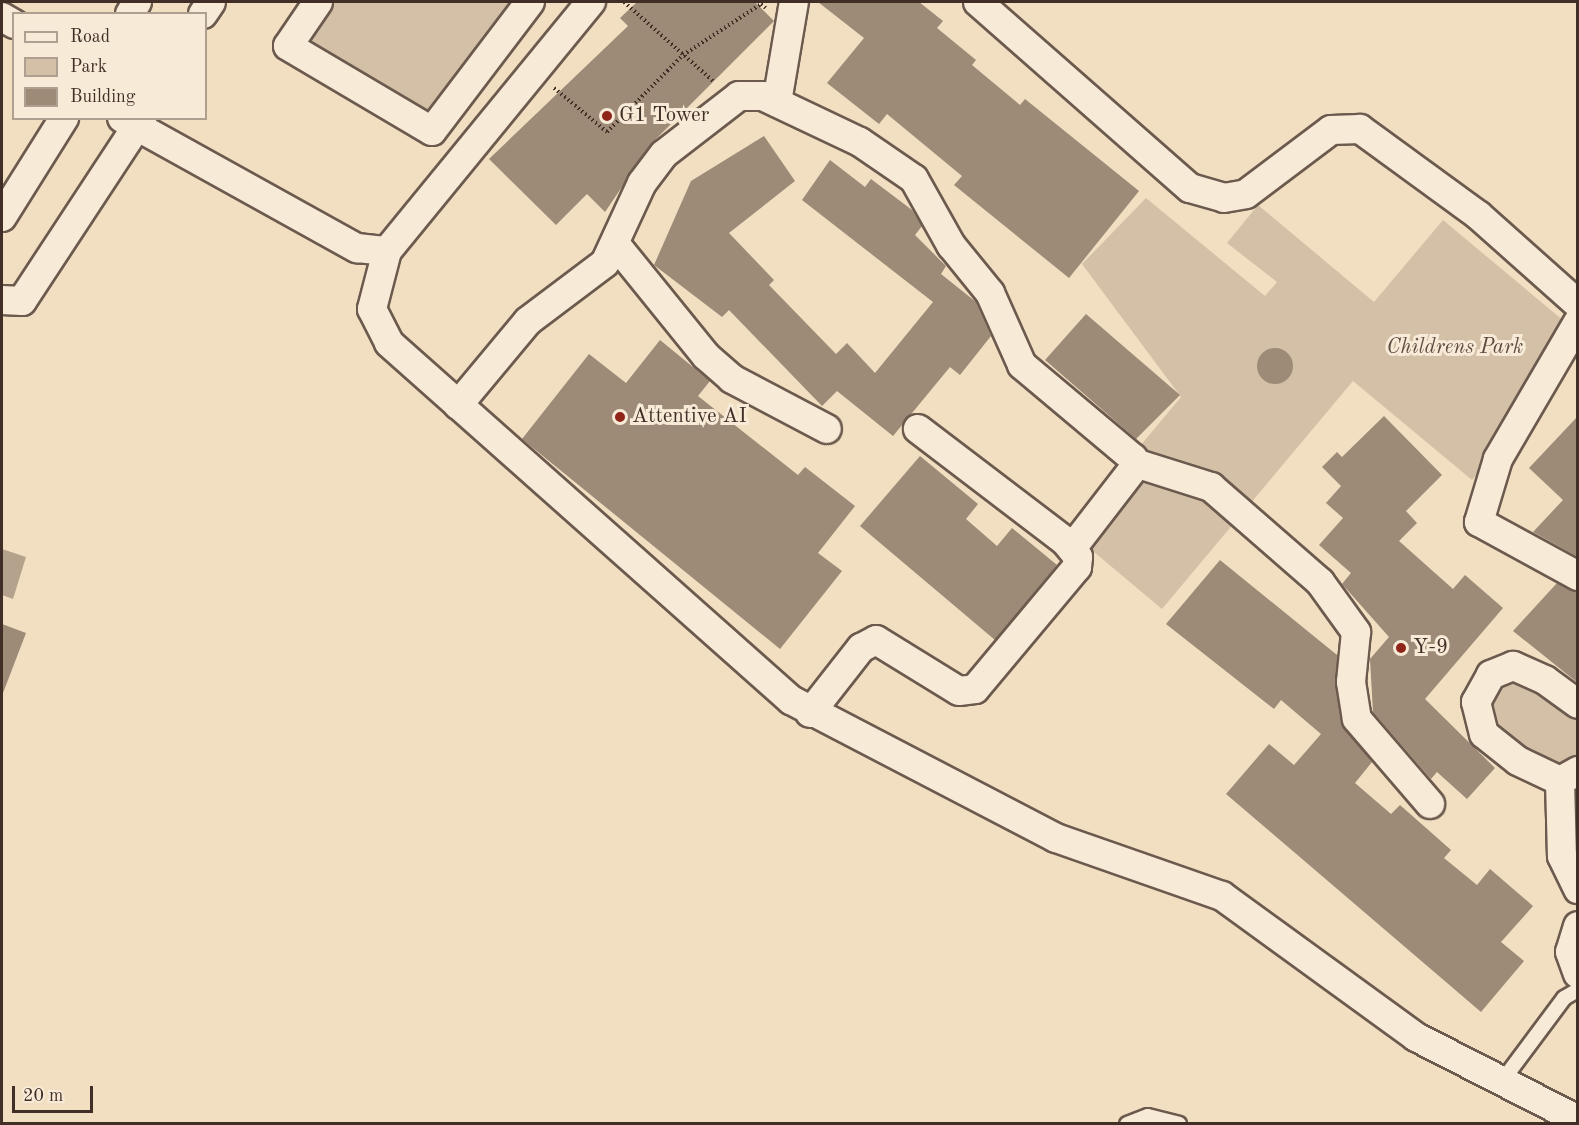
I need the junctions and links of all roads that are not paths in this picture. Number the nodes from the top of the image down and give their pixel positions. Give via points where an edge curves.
1 (318, 2) edge
2 (530, 2) edge
3 (591, 2) edge
4 (978, 2) edge
5 (792, 15) edge
6 (777, 102) junction
7 (63, 120) edge
8 (134, 121) edge
9 (2, 217) edge
10 (617, 246) junction
11 (387, 251) junction
12 (2, 300) edge
13 (1578, 304) edge
14 (1578, 322) edge
15 (459, 405) junction
16 (828, 429) dead end
17 (918, 429) dead end
18 (1135, 463) junction
19 (1073, 547) junction
20 (1578, 576) edge
21 (1578, 704) edge
22 (810, 713) junction
23 (1569, 776) edge
24 (1430, 804) dead end
25 (1578, 889) edge
26 (1578, 926) edge
27 (1578, 974) edge
28 (1578, 990) edge
29 (1500, 1084) junction
30 (1578, 1120) edge
31 (1127, 1124) edge
32 (1179, 1124) edge

1 - 2 street via 288,46 432,131
3 - 11 street
4 - 13 street via 1190,188 1224,198 1246,194 1325,133 1343,126 1360,129 1478,215
5 - 6 street
6 - 10 street via 750,94 734,100 684,134 650,170
6 - 18 street via 860,142 914,179 951,245 990,293 1022,365
7 - 9 street
8 - 11 street via 357,248
8 - 12 street via 22,301
10 - 15 street via 588,278 528,321
10 - 16 street via 706,356 732,379
11 - 15 street via 375,281 372,309 378,326
14 - 20 street via 1498,459 1479,522
15 - 22 street via 738,656
17 - 19 street
18 - 19 street
18 - 24 street via 1211,487 1320,582 1356,632 1351,682 1357,719
19 - 22 street via 1078,557 1072,573 975,689 959,691 876,640 861,648
21 - 23 street via 1545,680 1513,666 1491,675 1476,702 1484,734 1518,762
22 - 29 street via 1056,838 1222,896 1379,1013
23 - 25 street via 1562,856
26 - 27 street via 1570,952
28 - 29 lane via 1564,998
29 - 30 street
31 - 32 lane via 1148,1116

